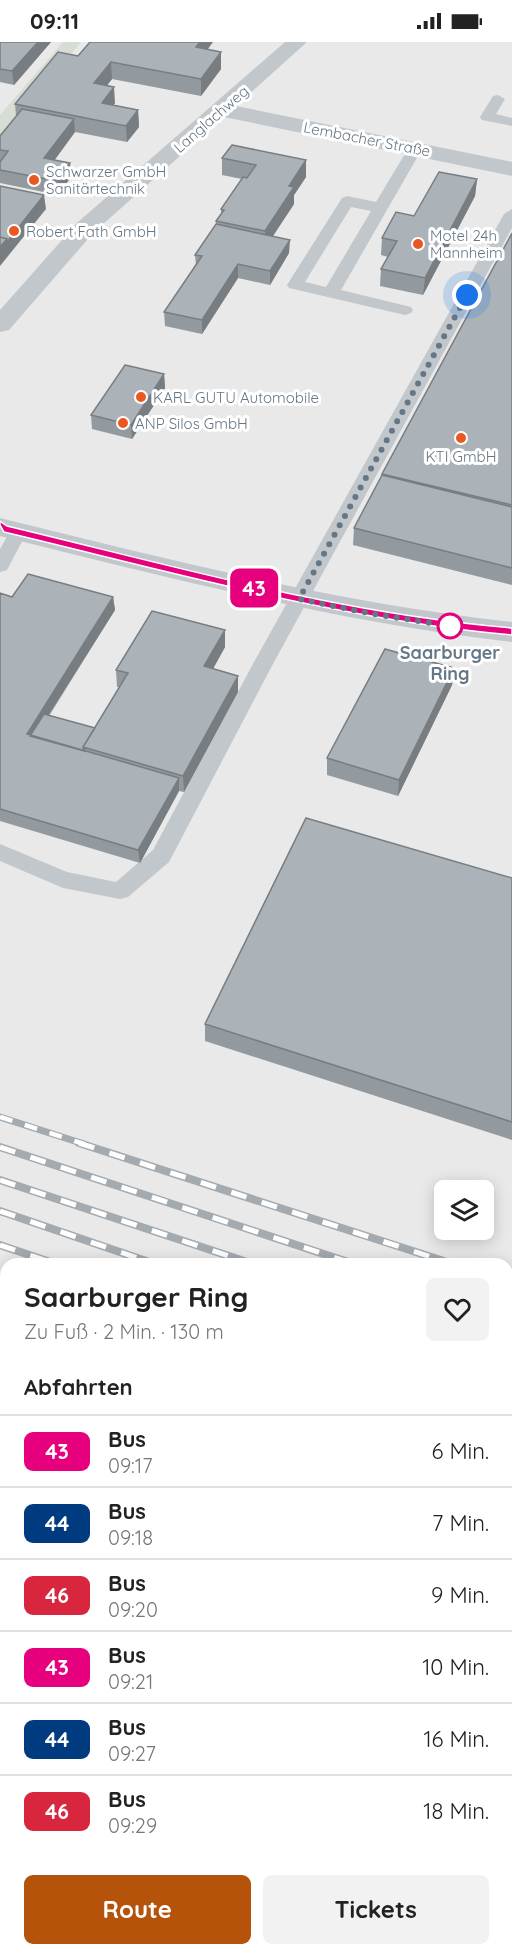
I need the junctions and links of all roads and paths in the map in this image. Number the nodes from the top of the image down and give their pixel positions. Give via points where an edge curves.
1 (297, 42) edge
2 (498, 99) dead end
3 (222, 110) junction
4 (512, 122) edge
5 (415, 149) junction
6 (512, 169) edge
7 (381, 208) junction
8 (512, 214) edge
9 (331, 293) junction
10 (405, 310) dead end
11 (0, 325) edge
12 (5, 528) edge
13 (0, 566) edge
14 (299, 599) junction
15 (512, 632) edge
16 (0, 852) edge

1 - 3 street, Langlachweg
2 - 4 lane via 488,117
3 - 5 street, Lembacher Straße
3 - 11 street, Langlachweg via 86,227
5 - 6 street, Lembacher Straße
5 - 7 lane
7 - 9 lane
7 - 9 lane via 347,201 295,285
8 - 14 lane
9 - 10 lane
12 - 13 lane
12 - 14 street
14 - 15 street via 451,627
14 - 16 lane via 161,856 120,891 63,880

